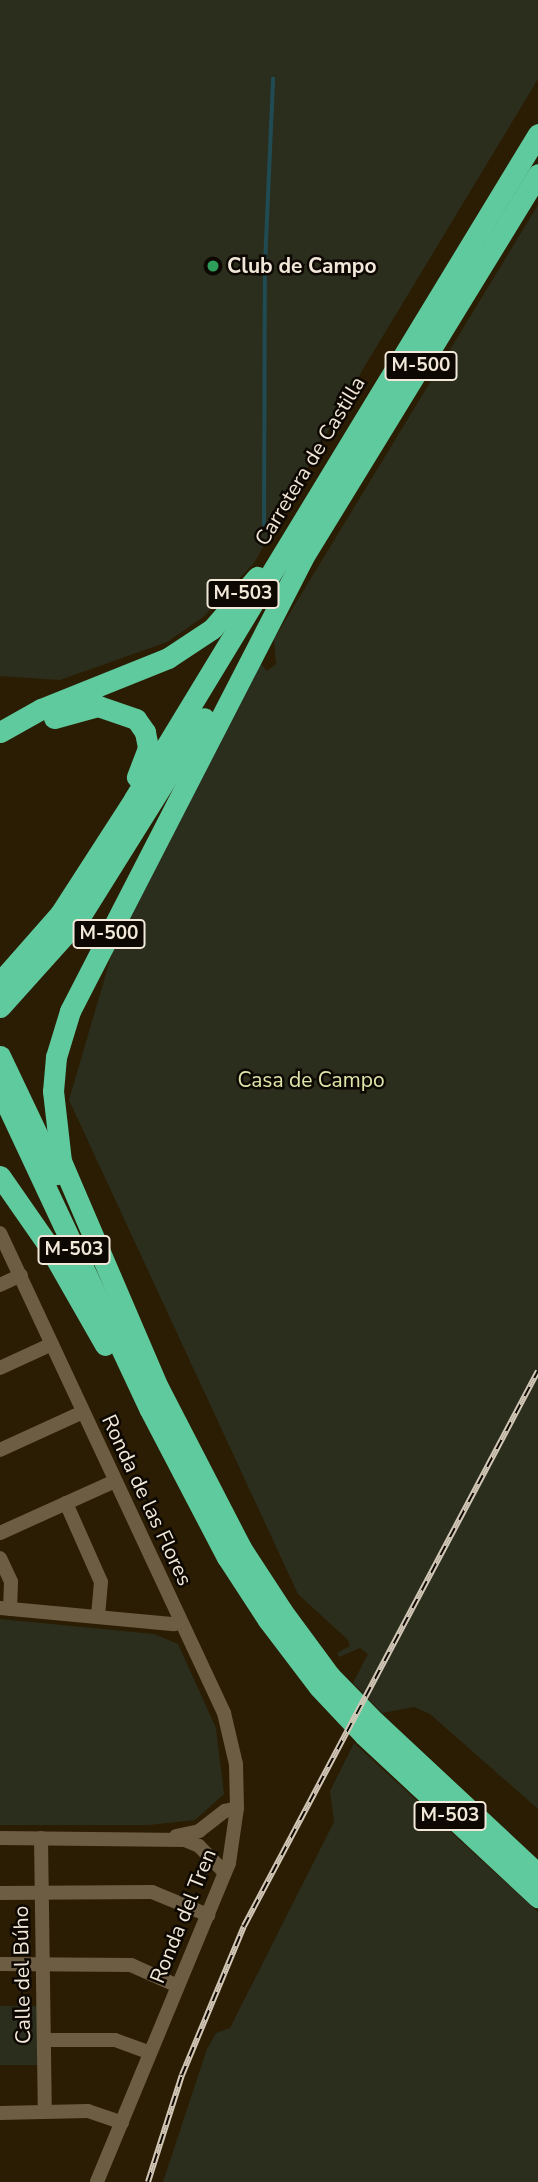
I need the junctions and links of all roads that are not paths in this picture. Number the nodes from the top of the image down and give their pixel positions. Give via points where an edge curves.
1 (538, 134) edge
2 (538, 174) edge
3 (351, 440) junction
4 (303, 558) junction
5 (0, 732) edge
6 (0, 748) edge
7 (60, 914) junction
8 (0, 982) edge
9 (0, 1007) edge
10 (0, 1056) edge
11 (0, 1090) edge
12 (0, 1176) edge
13 (0, 1233) edge
14 (21, 1275) junction
15 (0, 1285) edge
16 (132, 1331) junction
17 (52, 1344) junction
18 (0, 1368) edge
19 (149, 1410) junction
20 (83, 1412) junction
21 (0, 1450) edge
22 (115, 1481) junction
23 (66, 1503) junction
24 (0, 1533) edge
25 (0, 1558) edge
26 (5, 1609) edge
27 (98, 1617) junction
28 (179, 1621) junction
29 (325, 1681) junction
30 (369, 1729) junction
31 (237, 1808) junction
32 (0, 1838) edge
33 (41, 1838) junction
34 (164, 1838) junction
35 (225, 1873) junction
36 (538, 1874) edge
37 (0, 1893) edge
38 (42, 1893) junction
39 (538, 1897) edge
40 (208, 1915) junction
41 (0, 1964) edge
42 (43, 1965) junction
43 (178, 1986) junction
44 (44, 2040) junction
45 (150, 2053) junction
46 (45, 2112) junction
47 (0, 2113) edge
48 (122, 2123) junction
49 (97, 2182) edge

1 - 3 highway, Carretera de Castilla / M-500
2 - 4 highway, M-500
3 - 5 highway, M-503 via 256,579 212,629 168,658 41,709
3 - 7 highway, Carretera de Castilla / M-500
4 - 9 highway, M-500 via 78,920
4 - 16 highway, M-500 via 88,972 56,1057 54,1113 61,1161
6 - 7 highway, M-500 via 49,720 98,706 136,719 145,732 148,748 138,775 75,875
7 - 8 highway, Carretera de Castilla / M-500
10 - 16 highway, M-503
11 - 19 highway, M-503
12 - 19 highway via 48,1245 124,1378
13 - 14 street, Ronda de las Flores
14 - 15 street
14 - 17 street, Ronda de las Flores
16 - 29 highway, M-503 via 241,1549
17 - 18 street
17 - 20 street, Ronda de las Flores
19 - 29 highway, M-503 via 227,1557
20 - 21 street
20 - 22 street, Ronda de las Flores
22 - 23 street
22 - 28 street, Ronda de las Flores
23 - 24 street
23 - 27 street via 101,1582
25 - 26 street via 12,1582
26 - 27 street, Ronda de las Flores
27 - 28 street, Ronda de las Flores
28 - 31 street, Ronda del Tren via 224,1713 236,1764
29 - 30 highway, M-503
30 - 36 highway, M-503
30 - 39 highway, M-503
31 - 34 street via 225,1811 200,1831
31 - 35 street, Ronda del Tren via 234,1845
32 - 33 street
33 - 34 street
33 - 38 street, Calle del Búho
34 - 35 street via 193,1842
35 - 40 street, Ronda del Tren
37 - 38 street
38 - 40 street via 152,1892
38 - 42 street, Calle del Búho
40 - 43 street, Ronda del Tren
41 - 42 street
42 - 43 street via 131,1965
42 - 44 street, Calle del Búho
43 - 45 street, Ronda del Tren
44 - 45 street via 115,2040
44 - 46 street, Calle del Búho
45 - 48 street, Ronda del Tren
46 - 47 street
46 - 48 street via 88,2110
48 - 49 street, Ronda del Tren

